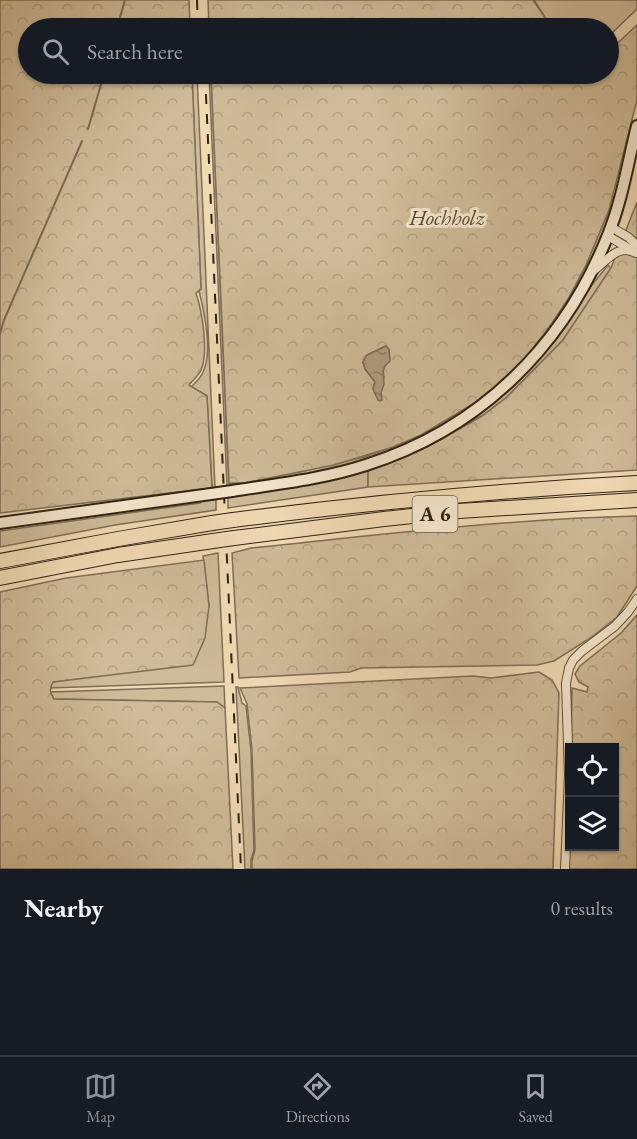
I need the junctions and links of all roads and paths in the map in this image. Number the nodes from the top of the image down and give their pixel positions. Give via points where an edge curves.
1 (637, 126) edge
2 (610, 232) junction
3 (637, 250) edge
4 (592, 272) junction
5 (637, 483) edge
6 (637, 500) edge
7 (0, 523) edge
8 (0, 561) edge
9 (0, 578) edge
10 (637, 599) edge
11 (565, 869) edge

1 - 2 main road
2 - 3 street
2 - 4 main road
3 - 4 street via 616,253
4 - 7 main road, bridge via 556,331 531,362 501,391 424,442 366,465 305,480
5 - 8 highway, A 6, bridge via 447,496 233,520
6 - 9 highway, A 6, bridge via 384,519 118,555
10 - 11 street via 615,626 582,651 569,668

